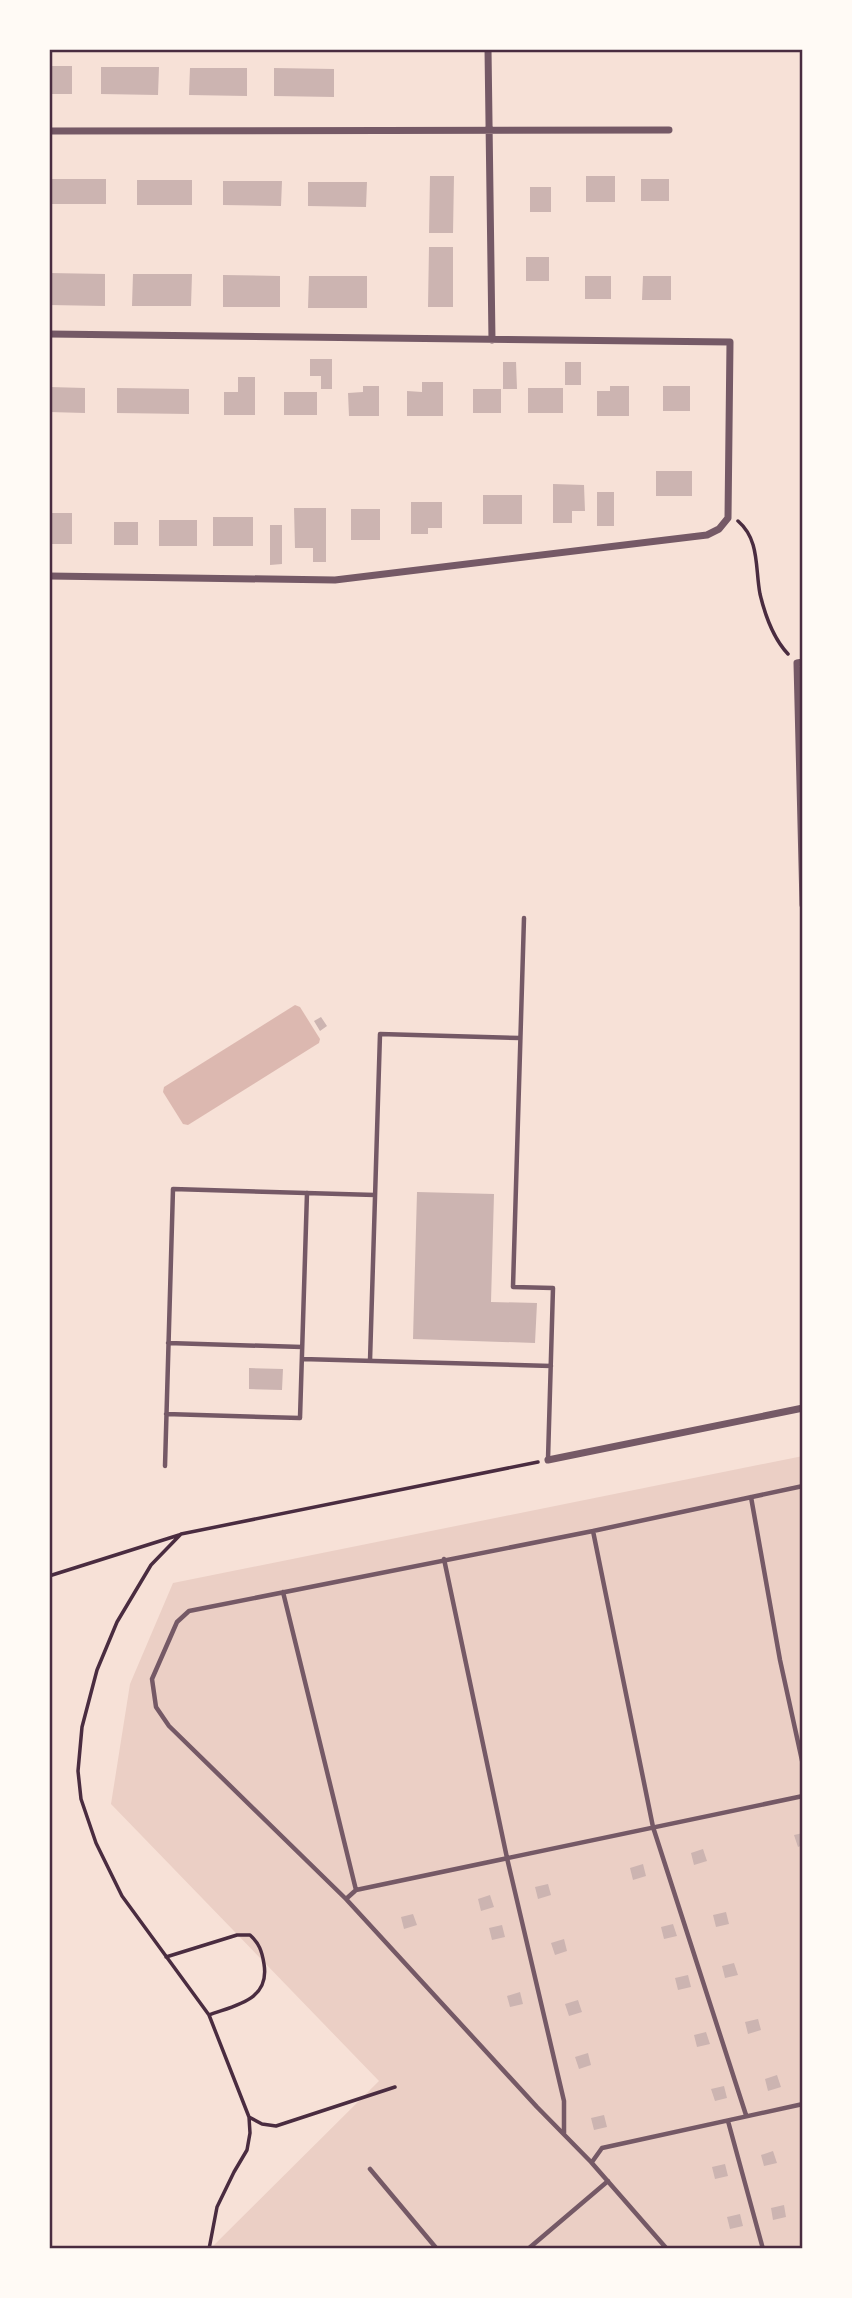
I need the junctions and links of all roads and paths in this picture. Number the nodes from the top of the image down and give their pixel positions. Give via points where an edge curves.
1 (488, 49) edge
2 (489, 130) junction
3 (669, 130) dead end
4 (49, 131) edge
5 (49, 334) edge
6 (492, 340) junction
7 (728, 518) junction
8 (49, 576) edge
9 (800, 662) edge
10 (803, 905) edge
11 (524, 918) dead end
12 (520, 1038) junction
13 (307, 1193) junction
14 (375, 1195) junction
15 (168, 1343) junction
16 (302, 1348) junction
17 (302, 1359) junction
18 (370, 1361) junction
19 (551, 1366) junction
20 (803, 1408) edge
21 (166, 1414) junction
22 (548, 1460) joint
23 (165, 1466) dead end
24 (803, 1486) edge
25 (751, 1497) junction
26 (593, 1531) junction
27 (181, 1534) dead end
28 (444, 1559) junction
29 (49, 1576) edge
30 (283, 1592) junction
31 (803, 1765) edge
32 (803, 1796) edge
33 (653, 1827) junction
34 (506, 1858) junction
35 (356, 1890) junction
36 (346, 1899) junction
37 (166, 1956) dead end
38 (209, 2015) dead end
39 (395, 2087) dead end
40 (803, 2104) edge
41 (746, 2115) junction
42 (249, 2118) dead end
43 (728, 2121) junction
44 (564, 2134) junction
45 (591, 2162) junction
46 (370, 2169) dead end
47 (608, 2181) junction
48 (437, 2249) edge
49 (527, 2249) edge
50 (667, 2249) edge
51 (763, 2249) edge

1 - 2 street
2 - 3 street
2 - 4 street
2 - 6 street
5 - 6 street
6 - 7 street via 730,342
7 - 8 street via 708,535 335,580
7 - 9 path via 740,522 753,540 760,595 776,641
9 - 10 street
11 - 12 lane
12 - 14 lane via 380,1034
12 - 19 lane via 513,1287 554,1288
13 - 14 lane
13 - 15 lane via 173,1189
13 - 16 lane
14 - 18 lane
15 - 16 lane
15 - 21 lane
16 - 17 lane
17 - 18 lane
17 - 21 lane via 300,1418
18 - 19 lane
19 - 22 lane
20 - 22 street
21 - 23 lane
24 - 25 lane
25 - 26 lane
25 - 31 lane
26 - 28 lane
26 - 33 lane
27 - 29 path
28 - 30 lane
28 - 34 lane
30 - 35 lane
30 - 36 lane via 189,1611 177,1622 152,1679 156,1707 169,1726
32 - 33 lane
33 - 34 lane
33 - 41 lane
34 - 35 lane
34 - 44 lane via 564,2101
35 - 36 lane
36 - 44 lane
37 - 38 path via 237,1936 250,1935 259,1942 264,1984 255,1998
39 - 42 path via 276,2126
40 - 41 lane
41 - 43 lane
43 - 45 lane via 603,2148
43 - 51 lane
44 - 45 lane
45 - 47 lane
46 - 48 lane
47 - 49 lane
47 - 50 lane

